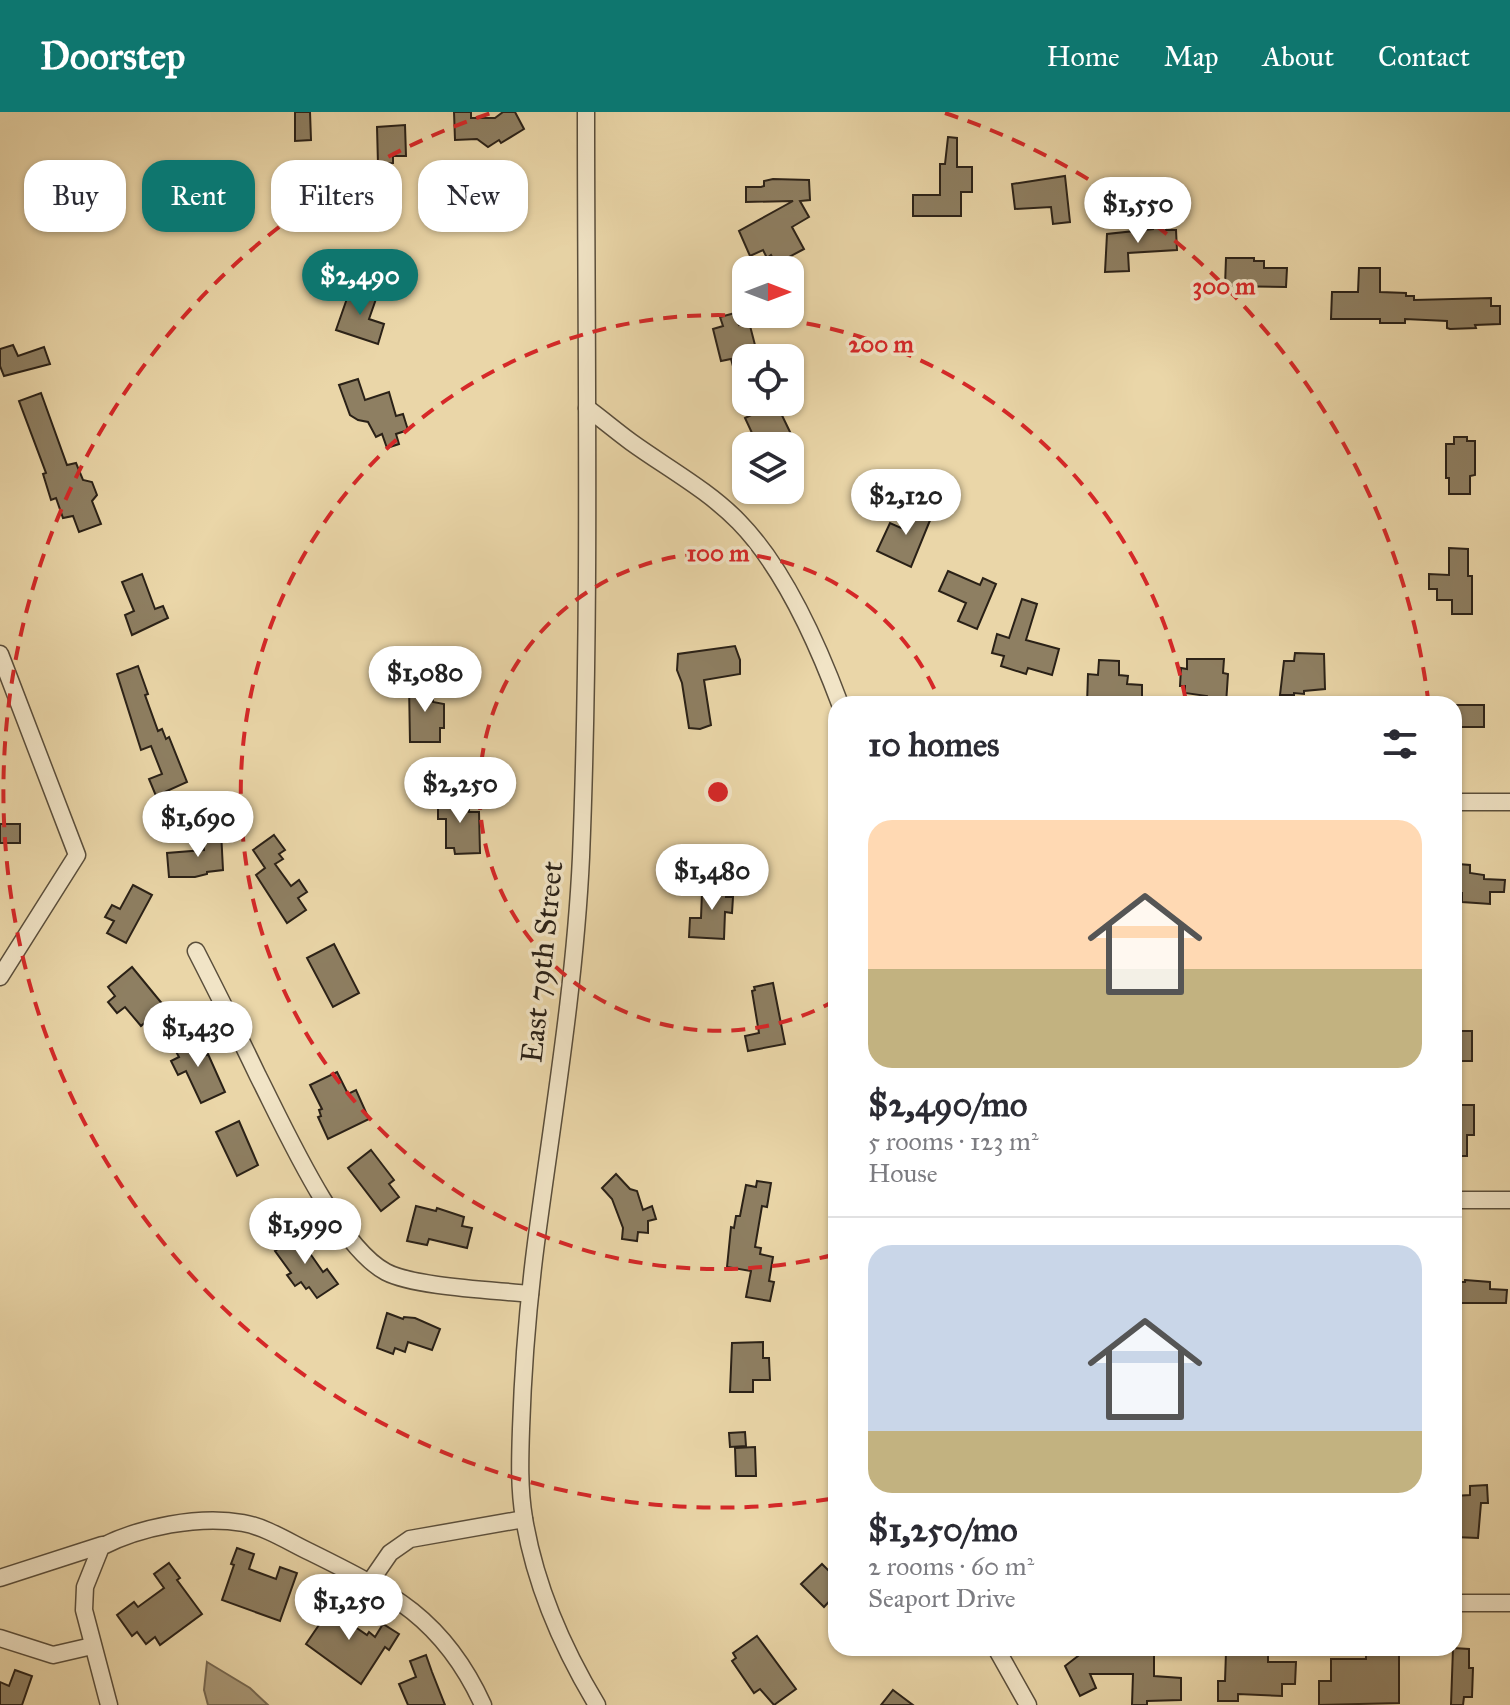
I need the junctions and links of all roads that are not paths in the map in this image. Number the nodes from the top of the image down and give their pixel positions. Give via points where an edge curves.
1 (586, 112) edge
2 (587, 408) junction
3 (0, 654) edge
4 (838, 696) edge
5 (1462, 802) edge
6 (1510, 802) edge
7 (196, 951) dead end
8 (0, 977) edge
9 (1462, 1200) edge
10 (1510, 1200) edge
11 (530, 1294) junction
12 (524, 1519) junction
13 (102, 1545) junction
14 (0, 1578) edge
15 (370, 1582) junction
16 (1462, 1603) edge
17 (1510, 1603) edge
18 (0, 1638) edge
19 (92, 1646) junction
20 (1000, 1656) edge
21 (109, 1705) edge
22 (483, 1705) edge
23 (597, 1705) edge
24 (1028, 1705) edge

1 - 2 street, East 79th Street
2 - 4 street via 709,496 754,539 793,599
2 - 11 street, East 79th Street via 580,862 567,1016
3 - 8 street via 77,855
5 - 6 street
7 - 11 street via 298,1156 364,1256 409,1280
9 - 10 street
11 - 12 street, East 79th Street via 521,1438
12 - 15 street via 410,1539 390,1553
12 - 23 street, East 79th Street via 546,1601
13 - 14 street
13 - 15 street via 183,1522 245,1523
13 - 19 street via 85,1587
15 - 22 street via 434,1630 456,1656
16 - 17 street
18 - 19 street via 53,1655
19 - 21 street
20 - 24 street

